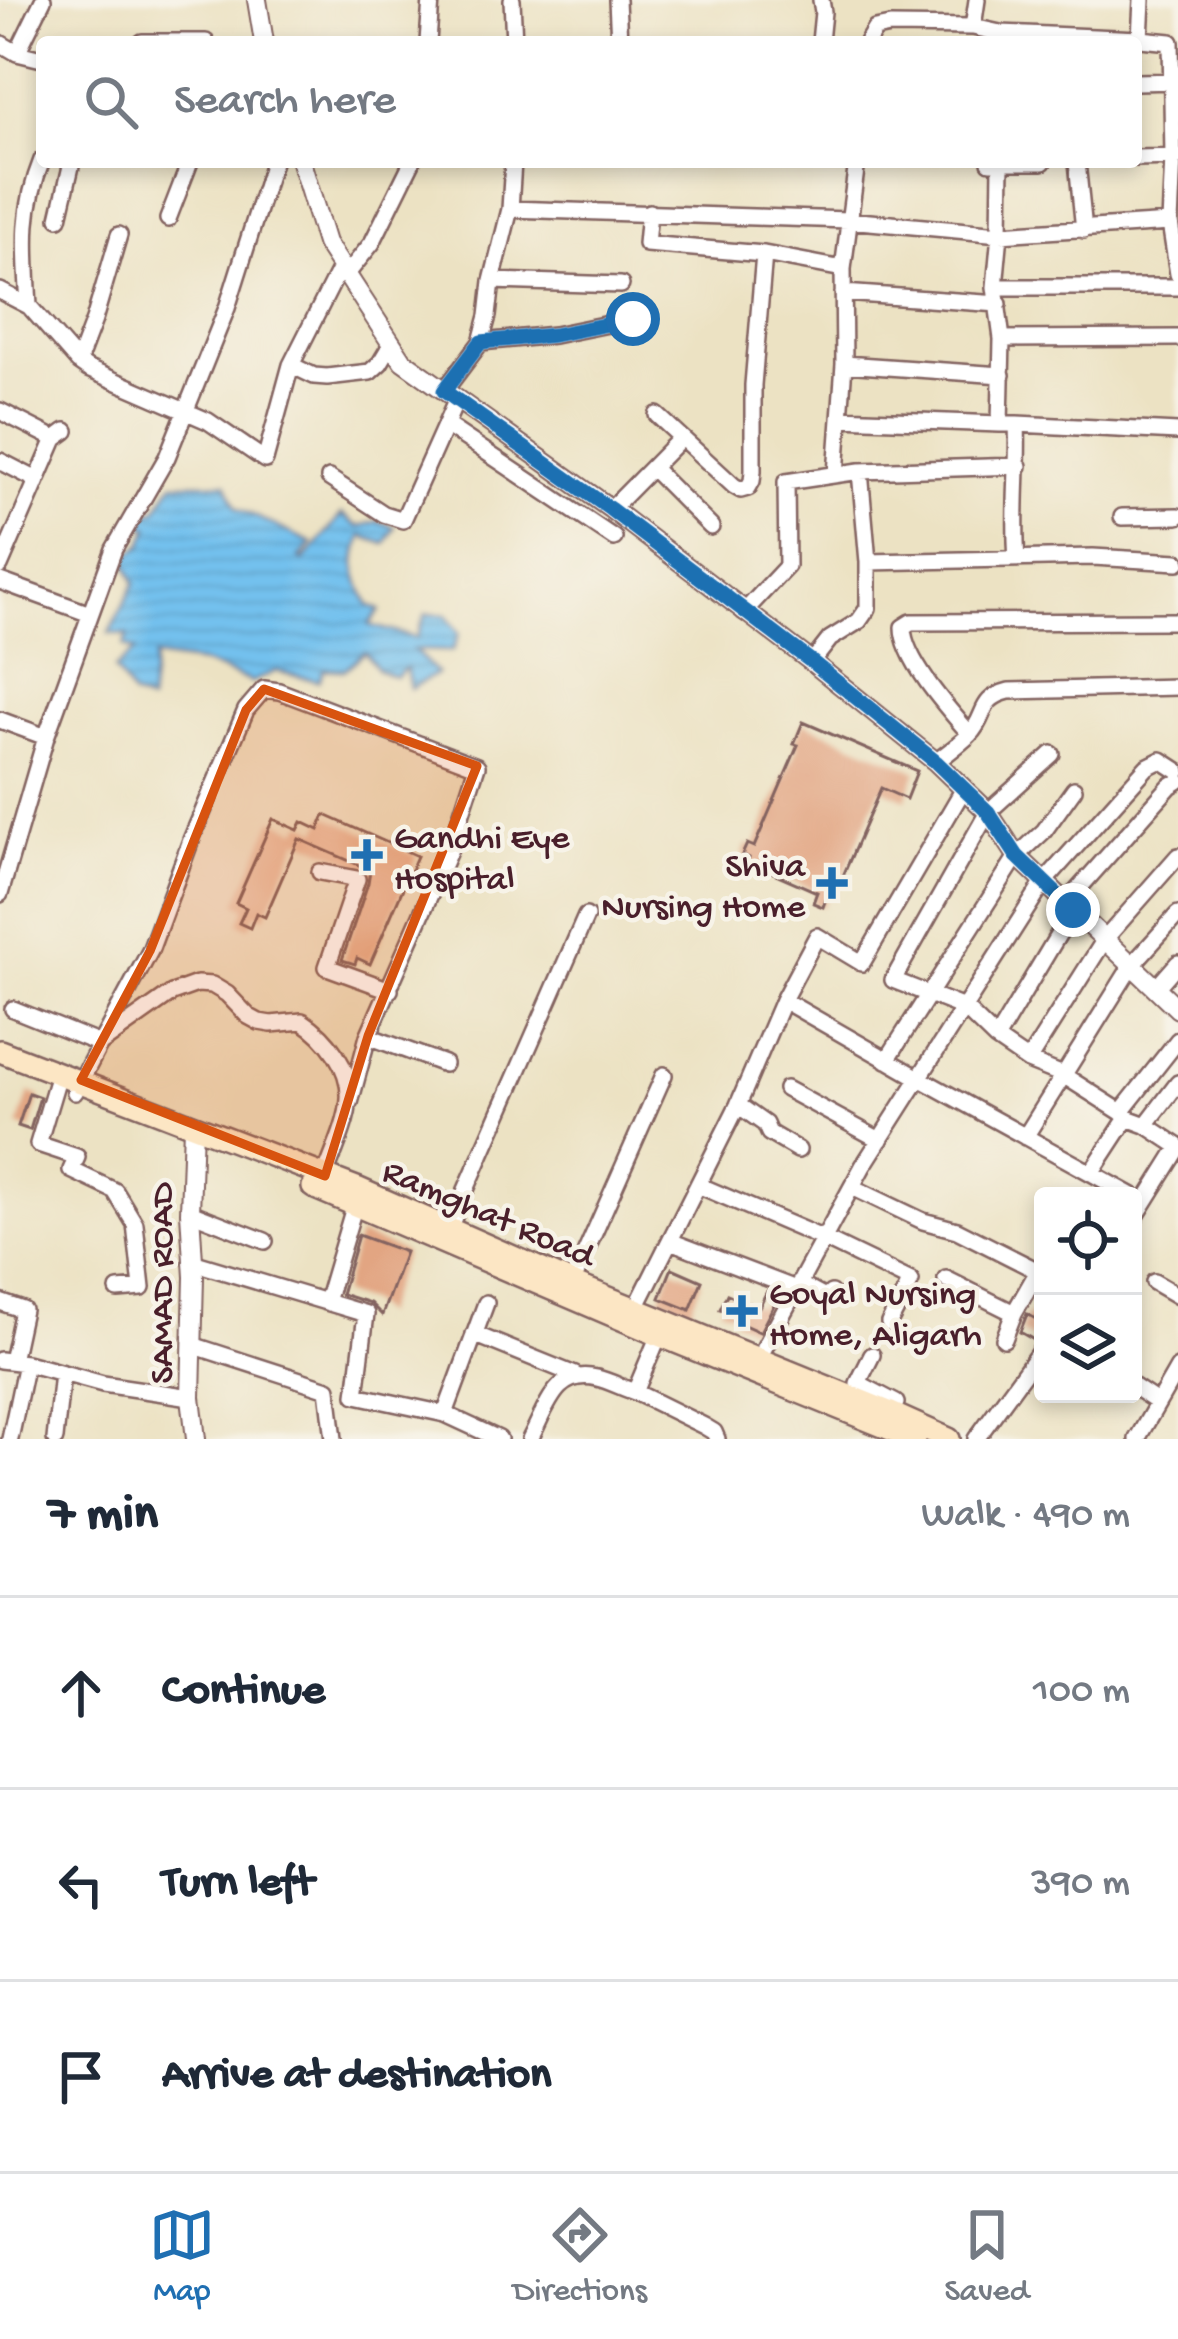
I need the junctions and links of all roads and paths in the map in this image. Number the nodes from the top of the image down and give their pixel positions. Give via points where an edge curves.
1 (44, 0) edge
2 (257, 0) edge
3 (431, 0) edge
4 (512, 0) edge
5 (616, 0) edge
6 (821, 0) edge
7 (977, 0) edge
8 (1142, 0) edge
9 (974, 27) junction
10 (935, 34) edge
11 (263, 36) edge
12 (428, 36) edge
13 (514, 36) edge
14 (619, 36) edge
15 (821, 36) edge
16 (871, 36) edge
17 (995, 36) edge
18 (1140, 36) edge
19 (1142, 39) edge
20 (1175, 42) edge
21 (0, 43) edge
22 (17, 53) junction
23 (36, 58) edge
24 (1175, 81) edge
25 (1142, 82) edge
26 (1176, 157) edge
27 (1142, 158) edge
28 (39, 168) edge
29 (71, 168) edge
30 (188, 168) edge
31 (271, 168) edge
32 (303, 168) edge
33 (409, 168) edge
34 (513, 168) edge
35 (855, 168) edge
36 (1000, 168) edge
37 (1079, 168) edge
38 (510, 209) junction
39 (649, 212) junction
40 (59, 218) dead end
41 (168, 219) dead end
42 (848, 220) junction
43 (1170, 223) junction
44 (1084, 230) junction
45 (1000, 234) junction
46 (119, 235) dead end
47 (764, 254) junction
48 (843, 269) junction
49 (344, 270) junction
50 (1178, 274) edge
51 (492, 281) junction
52 (621, 285) dead end
53 (1178, 287) edge
54 (0, 291) edge
55 (843, 293) junction
56 (997, 296) junction
57 (29, 306) junction
58 (633, 319) dead end
59 (1178, 338) edge
60 (1002, 339) junction
61 (481, 342) junction
62 (392, 344) junction
63 (78, 362) junction
64 (844, 364) junction
65 (291, 365) junction
66 (1002, 375) junction
67 (450, 396) junction
68 (0, 411) edge
69 (185, 413) junction
70 (656, 415) dead end
71 (840, 418) junction
72 (1009, 424) junction
73 (446, 425) junction
74 (1178, 432) edge
75 (681, 439) junction
76 (0, 461) edge
77 (1018, 466) junction
78 (652, 468) junction
79 (860, 471) junction
80 (836, 474) junction
81 (329, 478) dead end
82 (37, 480) junction
83 (610, 509) junction
84 (1178, 516) edge
85 (1122, 517) dead end
86 (711, 527) dead end
87 (614, 538) dead end
88 (1017, 560) junction
89 (868, 562) junction
90 (1178, 562) edge
91 (0, 566) edge
92 (0, 581) edge
93 (744, 612) junction
94 (90, 614) junction
95 (1178, 621) edge
96 (812, 662) junction
97 (1178, 687) edge
98 (0, 720) edge
99 (970, 734) junction
100 (46, 737) junction
101 (1052, 754) dead end
102 (936, 762) junction
103 (1178, 770) edge
104 (1178, 781) edge
105 (1073, 789) dead end
106 (963, 790) junction
107 (988, 812) junction
108 (1017, 856) junction
109 (1178, 856) edge
110 (320, 872) dead end
111 (1044, 882) junction
112 (0, 893) edge
113 (1070, 906) junction
114 (1178, 914) edge
115 (586, 916) dead end
116 (1105, 939) junction
117 (1178, 963) edge
118 (1132, 965) junction
119 (1156, 988) junction
120 (391, 990) junction
121 (929, 995) junction
122 (783, 1000) junction
123 (964, 1008) junction
124 (13, 1009) dead end
125 (1178, 1009) edge
126 (368, 1036) junction
127 (996, 1040) junction
128 (1178, 1040) edge
129 (100, 1043) junction
130 (0, 1051) edge
131 (887, 1060) junction
132 (1028, 1061) junction
133 (0, 1064) edge
134 (444, 1064) dead end
135 (664, 1075) dead end
136 (1063, 1075) junction
137 (919, 1078) junction
138 (1178, 1083) edge
139 (71, 1085) junction
140 (786, 1089) dead end
141 (350, 1103) junction
142 (738, 1105) junction
143 (1124, 1115) junction
144 (1146, 1125) junction
145 (193, 1132) junction
146 (1025, 1137) junction
147 (880, 1140) junction
148 (1178, 1148) edge
149 (798, 1150) dead end
150 (1091, 1173) junction
151 (323, 1183) junction
152 (698, 1185) junction
153 (852, 1187) junction
154 (1117, 1187) edge
155 (1142, 1192) edge
156 (355, 1204) junction
157 (190, 1212) junction
158 (447, 1234) junction
159 (824, 1239) junction
160 (265, 1240) dead end
161 (670, 1241) junction
162 (192, 1262) junction
163 (1034, 1268) edge
164 (946, 1279) dead end
165 (1154, 1282) dead end
166 (572, 1283) junction
167 (1034, 1283) edge
168 (797, 1287) junction
169 (118, 1291) dead end
170 (831, 1293) dead end
171 (1178, 1296) edge
172 (0, 1302) edge
173 (326, 1302) junction
174 (486, 1303) dead end
175 (636, 1308) junction
176 (1015, 1313) junction
177 (890, 1323) dead end
178 (475, 1334) junction
179 (659, 1335) junction
180 (1004, 1339) dead end
181 (192, 1345) junction
182 (872, 1355) dead end
183 (1034, 1359) edge
184 (13, 1362) edge
185 (754, 1366) junction
186 (1178, 1367) edge
187 (62, 1372) junction
188 (575, 1375) junction
189 (635, 1392) junction
190 (1142, 1392) edge
191 (191, 1397) junction
192 (1157, 1402) junction
193 (891, 1413) junction
194 (445, 1414) junction
195 (10, 1439) edge
196 (55, 1439) edge
197 (196, 1439) edge
198 (334, 1439) edge
199 (499, 1439) edge
200 (530, 1439) edge
201 (717, 1439) edge
202 (915, 1439) edge
203 (949, 1439) edge
204 (976, 1439) edge
205 (1137, 1439) edge

1 - 22 street
2 - 11 street
3 - 12 street
4 - 13 street
5 - 14 street
6 - 15 street
7 - 9 street
8 - 18 street
9 - 10 street
9 - 17 street
10 - 16 street via 890,26
19 - 20 street
20 - 24 street
21 - 22 street
22 - 23 street
24 - 25 street
24 - 26 street
26 - 27 street
26 - 43 street
28 - 57 street via 25,241
29 - 40 street
30 - 41 street
31 - 69 street
32 - 49 street via 326,242
33 - 49 street via 372,243
34 - 38 street
35 - 42 street
36 - 45 street
37 - 44 street
38 - 39 street
38 - 51 street
39 - 42 street
39 - 47 street via 646,244
42 - 45 street
42 - 48 street
43 - 44 street
43 - 50 street
44 - 45 street
45 - 56 street
46 - 63 street
47 - 48 street
47 - 75 street via 748,488 734,486
48 - 55 street
49 - 62 street
49 - 65 street
51 - 52 street
51 - 61 street
53 - 56 street
54 - 57 street
55 - 56 street
55 - 64 street
56 - 60 street
57 - 63 street
58 - 61 street
59 - 60 street
60 - 66 street
61 - 67 street
62 - 65 street via 370,372 314,376
62 - 67 street
63 - 69 street
64 - 66 street
64 - 71 street
65 - 69 street via 265,460
66 - 72 street
67 - 73 street
67 - 83 street
68 - 82 street via 61,435
69 - 94 street via 114,549
70 - 75 street
71 - 72 street
71 - 80 street
72 - 74 street
72 - 77 street
73 - 81 street via 403,520
73 - 87 street
75 - 78 street
76 - 82 street
77 - 79 street
77 - 88 street
78 - 83 street
78 - 86 street
79 - 80 street
79 - 89 street
80 - 93 street via 786,482 787,566
82 - 91 street
83 - 93 street
84 - 85 street
88 - 89 street
88 - 90 street
89 - 96 street via 865,616
92 - 94 street
93 - 96 street
94 - 100 street
95 - 99 street via 911,622 903,636
96 - 102 street
97 - 99 street via 1009,691 988,699
98 - 100 street
99 - 102 street
100 - 112 street
101 - 107 street
102 - 106 street
103 - 111 street via 1161,760 1147,767
104 - 113 street
105 - 108 street
106 - 107 street
106 - 122 street via 862,963 817,936
107 - 108 street
107 - 121 street via 892,980
108 - 111 street
108 - 121 street
109 - 116 street
110 - 120 street via 357,879 327,967
111 - 113 street
111 - 123 street
113 - 116 street
113 - 127 street
114 - 118 street
115 - 158 street
116 - 118 street
116 - 132 street
117 - 119 street
118 - 119 street
118 - 136 street
119 - 125 street
120 - 126 street
120 - 129 street via 477,766 264,688 246,710 150,952
121 - 123 street
121 - 131 street
122 - 131 street
122 - 142 street
123 - 127 street
123 - 137 street
124 - 129 street
126 - 134 street
126 - 141 street
127 - 132 street
128 - 143 street
129 - 139 street
129 - 141 street via 172,993 212,985 260,1022 302,1021 316,1030 342,1067
130 - 139 main road, Ramghat Road
131 - 137 street
132 - 136 street
133 - 139 main road, Ramghat Road
135 - 166 street
136 - 143 street
136 - 146 street
137 - 146 street
137 - 147 street
138 - 144 street
139 - 145 main road, Ramghat Road
139 - 169 street via 38,1144 77,1157 71,1170 115,1191 135,1224 142,1288
140 - 147 street
141 - 151 street
142 - 149 street
142 - 152 street
143 - 144 street
143 - 150 street
144 - 148 street
145 - 151 main road, Ramghat Road
145 - 157 street, SAMAD ROAD
146 - 150 street
147 - 153 street
148 - 155 street
150 - 154 street
151 - 156 main road, Ramghat Road
151 - 158 main road, Ramghat Road
152 - 159 street
152 - 161 street
153 - 159 street
153 - 163 street
156 - 158 main road, Ramghat Road
156 - 173 street
157 - 160 street
157 - 162 street, SAMAD ROAD
158 - 166 main road, Ramghat Road
158 - 179 main road, Ramghat Road
159 - 168 street
159 - 177 street via 910,1281
161 - 168 street
161 - 175 street
162 - 173 street
162 - 181 street, SAMAD ROAD
164 - 176 street
165 - 171 street
166 - 175 main road, Ramghat Road
167 - 176 street
168 - 170 street via 827,1299
168 - 185 street
172 - 184 street via 23,1310
173 - 194 street via 366,1314 356,1395
174 - 178 street
175 - 185 main road, Ramghat Road
176 - 180 street
178 - 188 street
178 - 194 street
179 - 185 main road, Ramghat Road
179 - 189 street
181 - 191 street, SAMAD ROAD
181 - 198 street via 328,1389
182 - 193 street via 858,1383 896,1403
183 - 204 street
184 - 187 street
184 - 195 street
185 - 193 main road, Ramghat Road
185 - 202 main road, Ramghat Road
186 - 192 street
187 - 191 street
187 - 196 street
188 - 189 street
188 - 200 street via 562,1380
189 - 201 street
190 - 192 street
191 - 197 street, SAMAD ROAD
192 - 205 street
193 - 203 main road, Ramghat Road
194 - 199 street

